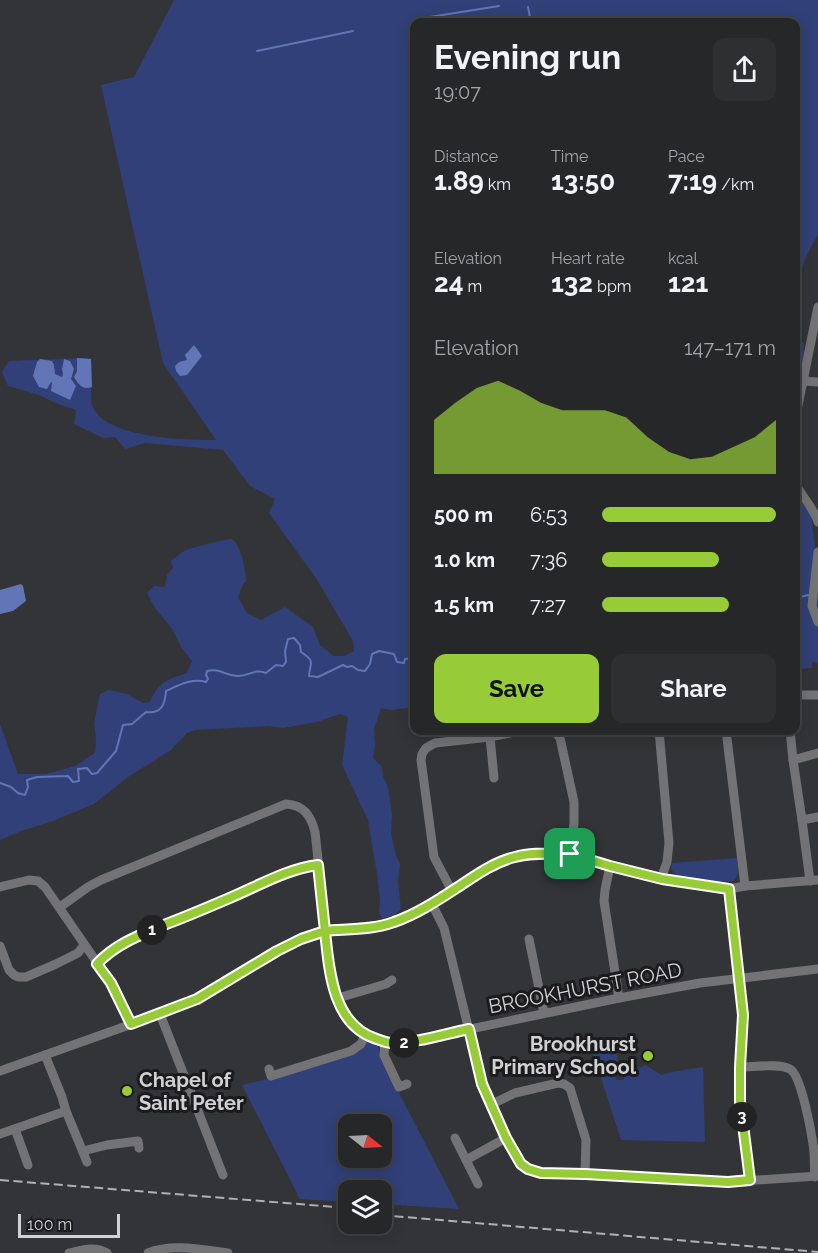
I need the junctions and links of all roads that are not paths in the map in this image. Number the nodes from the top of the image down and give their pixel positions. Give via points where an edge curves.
1 (818, 307) edge
2 (803, 381) junction
3 (818, 382) edge
4 (800, 396) edge
5 (800, 493) edge
6 (818, 522) edge
7 (818, 552) edge
8 (818, 622) edge
9 (818, 695) edge
10 (800, 696) edge
11 (500, 735) edge
12 (558, 735) edge
13 (659, 735) edge
14 (727, 735) edge
15 (790, 735) edge
16 (490, 737) junction
17 (818, 753) edge
18 (793, 760) junction
19 (494, 778) dead end
20 (818, 817) edge
21 (802, 820) junction
22 (570, 854) junction
23 (318, 865) junction
24 (610, 866) junction
25 (662, 879) junction
26 (814, 881) edge
27 (745, 886) junction
28 (0, 887) edge
29 (729, 889) junction
30 (452, 891) junction
31 (432, 904) junction
32 (60, 907) junction
33 (325, 931) junction
34 (529, 939) dead end
35 (84, 945) junction
36 (0, 946) edge
37 (97, 964) junction
38 (818, 969) edge
39 (738, 979) junction
40 (389, 984) dead end
41 (338, 998) junction
42 (619, 998) junction
43 (544, 1013) junction
44 (160, 1014) junction
45 (131, 1024) junction
46 (469, 1029) junction
47 (365, 1035) junction
48 (385, 1042) junction
49 (45, 1056) junction
50 (740, 1067) junction
51 (269, 1069) dead end
52 (0, 1071) edge
53 (407, 1084) dead end
54 (492, 1104) junction
55 (66, 1111) junction
56 (15, 1129) junction
57 (0, 1134) edge
58 (455, 1138) dead end
59 (506, 1138) junction
60 (139, 1148) dead end
61 (83, 1151) junction
62 (466, 1160) junction
63 (87, 1162) dead end
64 (28, 1165) dead end
65 (585, 1174) junction
66 (224, 1175) dead end
67 (816, 1177) edge
68 (750, 1180) junction
69 (478, 1184) dead end
70 (69, 1253) edge
71 (106, 1253) edge
72 (148, 1253) edge
73 (228, 1253) edge

1 - 2 street
2 - 3 street
2 - 4 street
5 - 6 street
7 - 8 street via 812,606
9 - 10 street
11 - 16 street
12 - 22 street via 574,802
13 - 25 street via 669,843
14 - 27 street
15 - 18 street
16 - 19 street
16 - 30 street via 435,743 422,754 434,857
17 - 18 street
18 - 21 street
20 - 21 street
21 - 26 street
22 - 24 street
22 - 30 street via 514,857 478,873
23 - 32 street, BROOKHURST ROAD via 312,821 296,806 286,804 101,880
23 - 33 street, BROOKHURST ROAD
23 - 37 street via 286,873 135,937
24 - 25 street
24 - 42 street via 604,901
25 - 29 street
26 - 27 street
27 - 29 street
28 - 32 street via 38,881
29 - 39 street
30 - 31 street
31 - 33 street via 382,926
31 - 46 street via 444,928
32 - 35 street
33 - 41 street, BROOKHURST ROAD
33 - 44 street via 277,951 197,999
34 - 43 street
35 - 36 street via 78,953 26,977 18,977 9,970
35 - 37 street
37 - 45 street
38 - 39 street, BROOKHURST ROAD
39 - 42 street, BROOKHURST ROAD
39 - 50 street via 743,1015
40 - 41 street
41 - 47 street, BROOKHURST ROAD via 344,1014
42 - 43 street, BROOKHURST ROAD
43 - 46 street, BROOKHURST ROAD
44 - 45 street
44 - 66 street
45 - 49 street
46 - 48 street, BROOKHURST ROAD via 408,1042
46 - 54 street via 482,1084
47 - 48 street, BROOKHURST ROAD
47 - 51 street via 351,1051 271,1076
48 - 53 street via 384,1055 399,1087
49 - 52 street
49 - 55 street
50 - 67 street via 782,1066 795,1072 806,1110
50 - 68 street
54 - 59 street
54 - 65 street via 515,1093 558,1083 570,1088 586,1140
55 - 56 street
55 - 61 street
56 - 57 street
56 - 64 street
58 - 62 street
59 - 62 street
59 - 65 street via 528,1169
60 - 61 street via 138,1141
61 - 63 street
62 - 69 street
65 - 68 street
67 - 68 street
70 - 71 street via 98,1249
72 - 73 street via 174,1248

